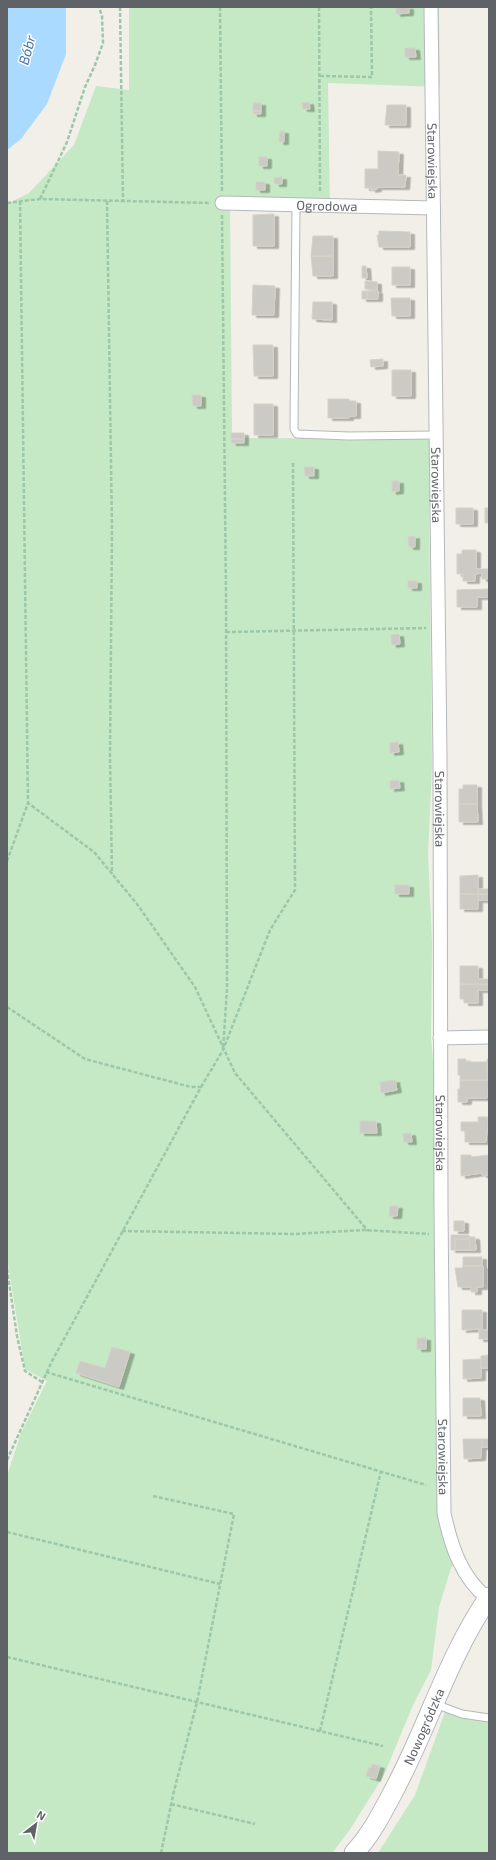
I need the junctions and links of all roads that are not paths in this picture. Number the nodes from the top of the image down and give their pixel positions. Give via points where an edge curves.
1 (431, 7) edge
2 (222, 203) road end
3 (296, 205) junction
4 (433, 208) junction
5 (436, 435) junction
6 (489, 1037) edge
7 (440, 1038) junction
8 (488, 1598) edge
9 (434, 1704) junction
10 (489, 1718) edge
11 (354, 1853) edge

1 - 4 street, Starowiejska
2 - 3 street, Ogrodowa
3 - 4 street, Ogrodowa
3 - 5 lane via 294,428 297,434
4 - 5 street, Starowiejska
5 - 7 street, Starowiejska
6 - 7 street
7 - 8 street, Starowiejska via 444,1513 449,1540 462,1569 476,1589
8 - 9 main road, Nowogródzka via 458,1650
9 - 10 lane via 462,1714
9 - 11 main road, Nowogródzka via 400,1779 378,1819

